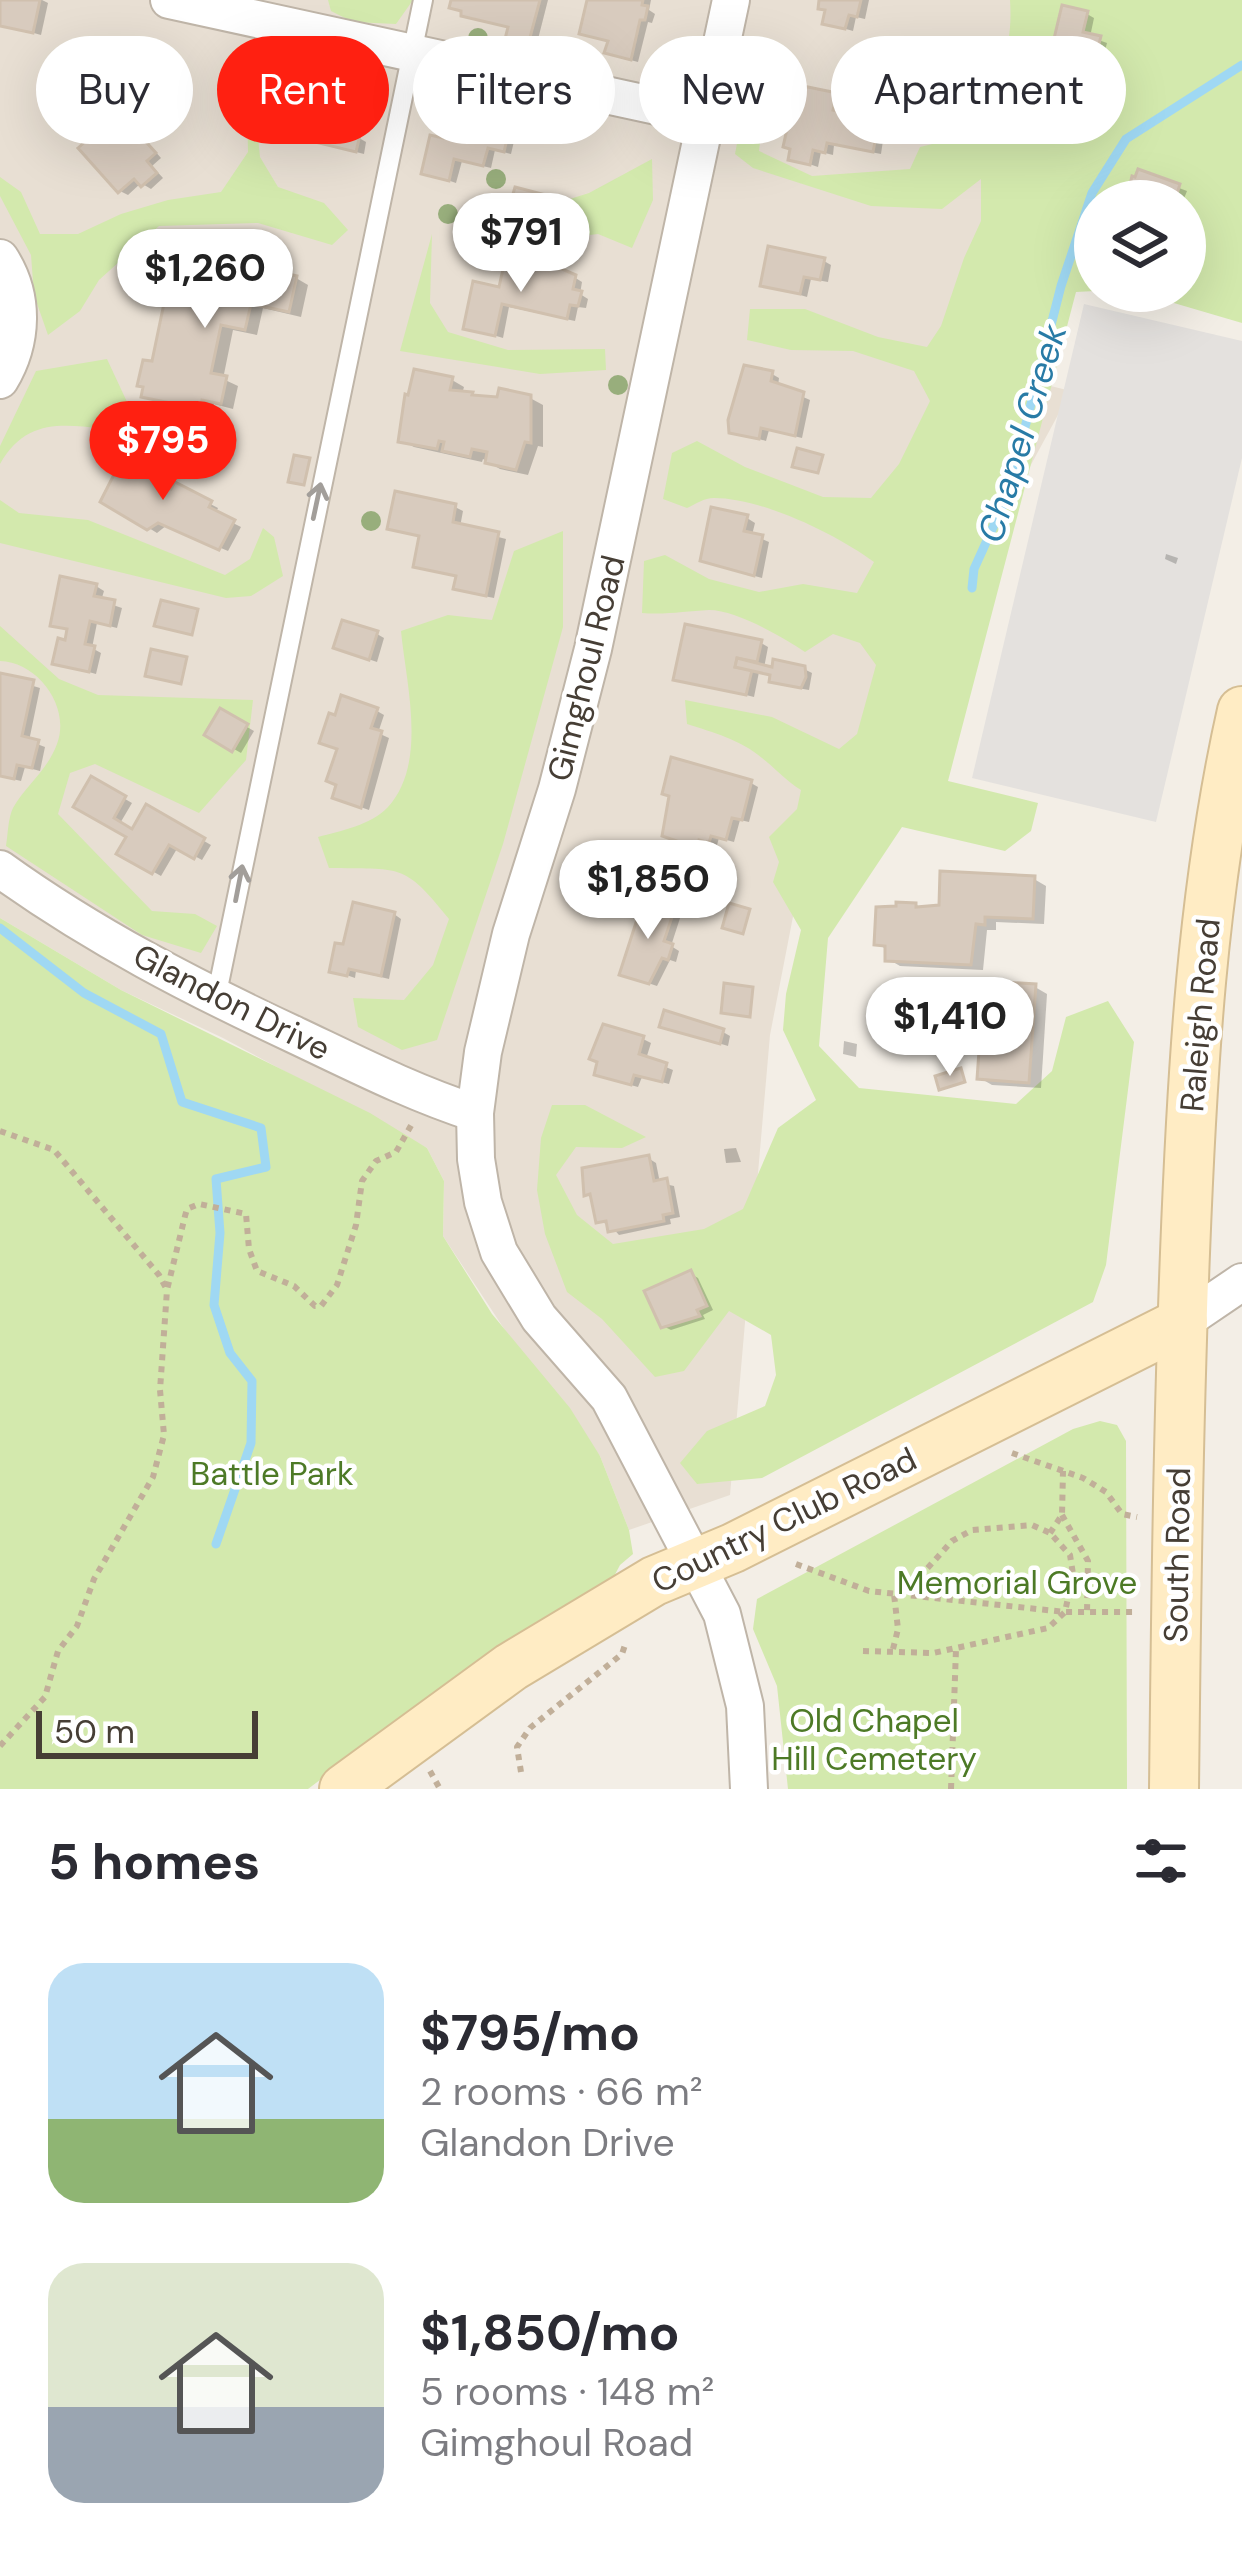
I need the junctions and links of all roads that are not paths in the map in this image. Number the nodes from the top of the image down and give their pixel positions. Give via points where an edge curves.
1 (169, 0) edge
2 (423, 0) edge
3 (730, 0) edge
4 (723, 36) edge
5 (410, 53) junction
6 (639, 102) edge
7 (701, 144) edge
8 (0, 258) edge
9 (0, 380) edge
10 (1242, 712) edge
11 (0, 869) edge
12 (216, 998) junction
13 (475, 1113) junction
14 (1242, 1282) edge
15 (1183, 1322) junction
16 (694, 1563) junction
17 (344, 1789) edge
18 (748, 1789) edge
19 (1174, 1789) edge

1 - 5 street
2 - 5 lane
3 - 4 street, Gimghoul Road
5 - 6 street
12 -> 5 lane
7 - 13 street, Gimghoul Road via 593,649 511,934
8 - 9 street via 19,320
10 - 15 main road, Raleigh Road via 1206,928
11 - 12 street, Glandon Drive
12 - 13 street, Glandon Drive
13 - 16 street, Gimghoul Road via 480,1180 499,1252 539,1318 609,1398
14 - 15 street, Country Club Road
15 - 16 main road, Country Club Road
15 - 19 main road, South Road
16 - 17 main road, Country Club Road via 511,1667
16 - 18 street, Gimghoul Road via 722,1614 735,1662

